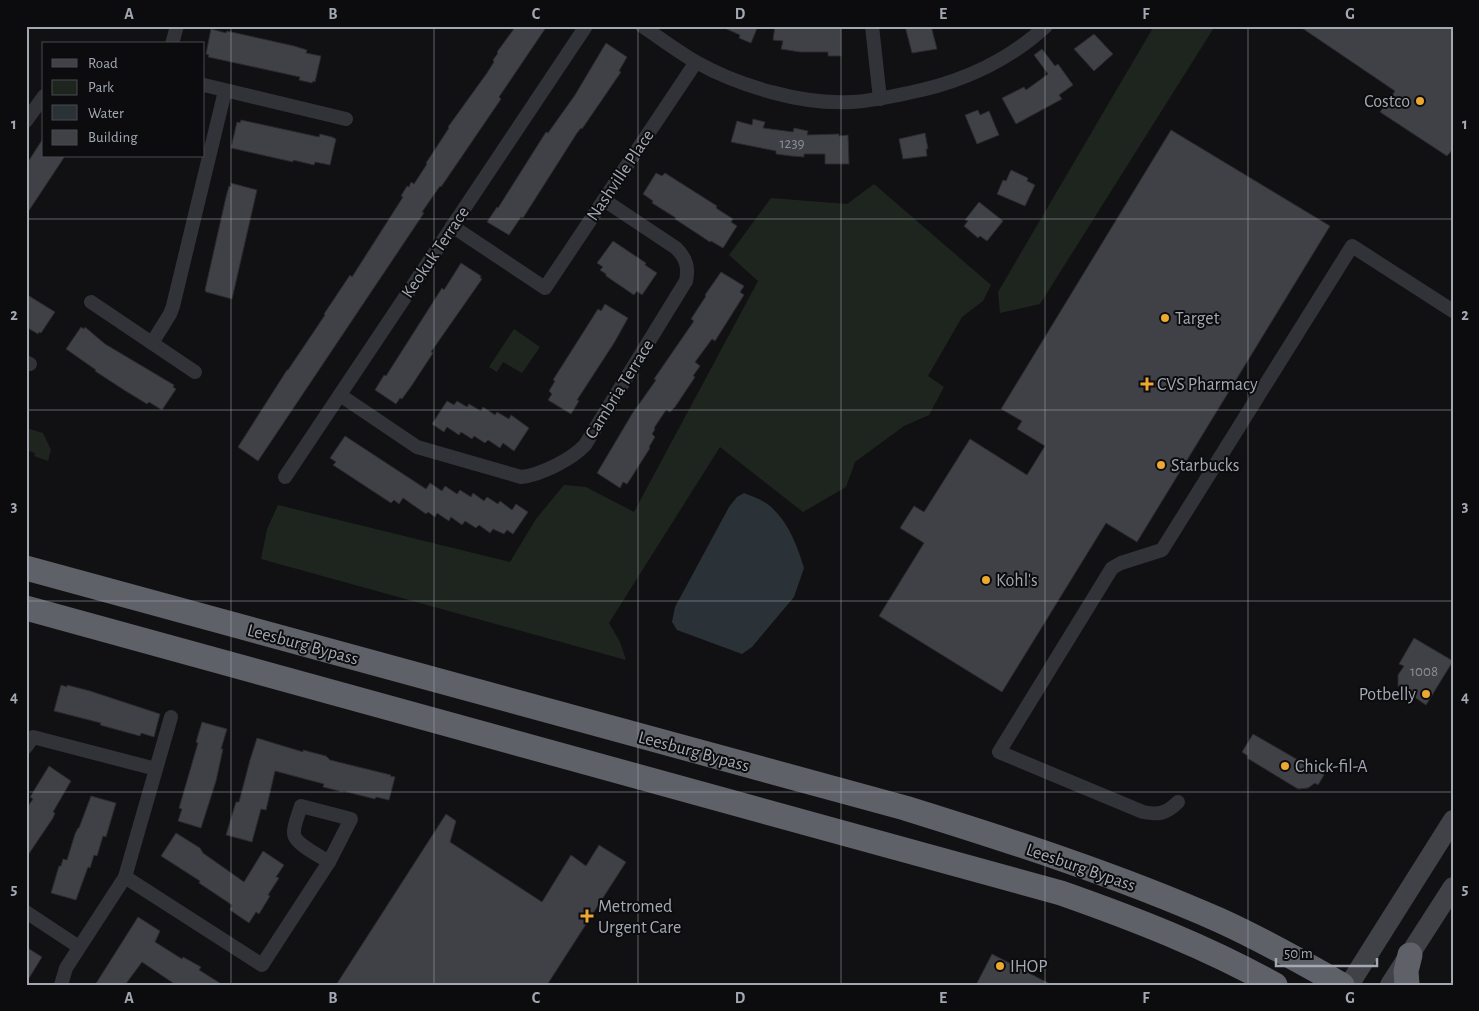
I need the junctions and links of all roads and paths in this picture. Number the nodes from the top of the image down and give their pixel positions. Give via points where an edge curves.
1 (176, 26) edge
2 (586, 26) edge
3 (642, 26) edge
4 (872, 26) edge
5 (1046, 26) edge
6 (172, 42) edge
7 (696, 62) junction
8 (205, 85) edge
9 (225, 91) junction
10 (42, 99) edge
11 (880, 99) junction
12 (346, 119) dead end
13 (26, 121) edge
14 (604, 200) junction
15 (452, 226) junction
16 (91, 302) dead end
17 (1453, 311) edge
18 (152, 343) junction
19 (195, 372) dead end
20 (340, 395) junction
21 (285, 477) dead end
22 (26, 568) edge
23 (26, 608) edge
24 (171, 717) dead end
25 (26, 747) edge
26 (156, 768) junction
27 (1178, 802) dead end
28 (1453, 820) edge
29 (329, 862) junction
30 (125, 877) junction
31 (1453, 887) edge
32 (26, 912) edge
33 (79, 947) junction
34 (1410, 954) junction
35 (1240, 965) junction
36 (61, 985) edge
37 (1261, 985) edge
38 (1276, 985) edge
39 (1342, 985) edge
40 (1349, 985) edge
41 (1390, 985) edge
42 (1407, 985) edge

1 - 6 street
2 - 15 street, Keokuk Terrace
3 - 7 street
4 - 11 street
5 - 11 street via 1009,56 981,70 930,88
7 - 11 street via 756,87 788,96 851,103
7 - 14 street, Nashville Place
8 - 9 street
9 - 12 street
9 - 18 street via 173,306
10 - 13 street
14 - 15 street, Nashville Place via 545,288
14 - 20 street, Cambria Terrace via 676,248 688,272 686,281 578,452 538,474 521,477 417,448
15 - 20 street, Keokuk Terrace
16 - 18 street
17 - 27 street via 1352,246 1162,550 1112,568 999,752 1142,812 1155,815 1170,810
18 - 19 street
20 - 21 street, Keokuk Terrace
22 - 39 highway, Leesburg Bypass via 956,824 1114,876 1219,920
23 - 35 highway, Leesburg Bypass via 1061,894 1152,926
24 - 26 street
25 - 26 street via 33,737
26 - 30 street
28 - 40 main road
29 - 29 street via 351,819 301,806 295,838
29 - 30 street via 262,965
30 - 33 street
31 - 34 main road
32 - 33 street
33 - 36 street via 66,968
34 - 41 main road
34 - 42 highway
35 - 37 highway
35 - 38 highway, Leesburg Bypass

